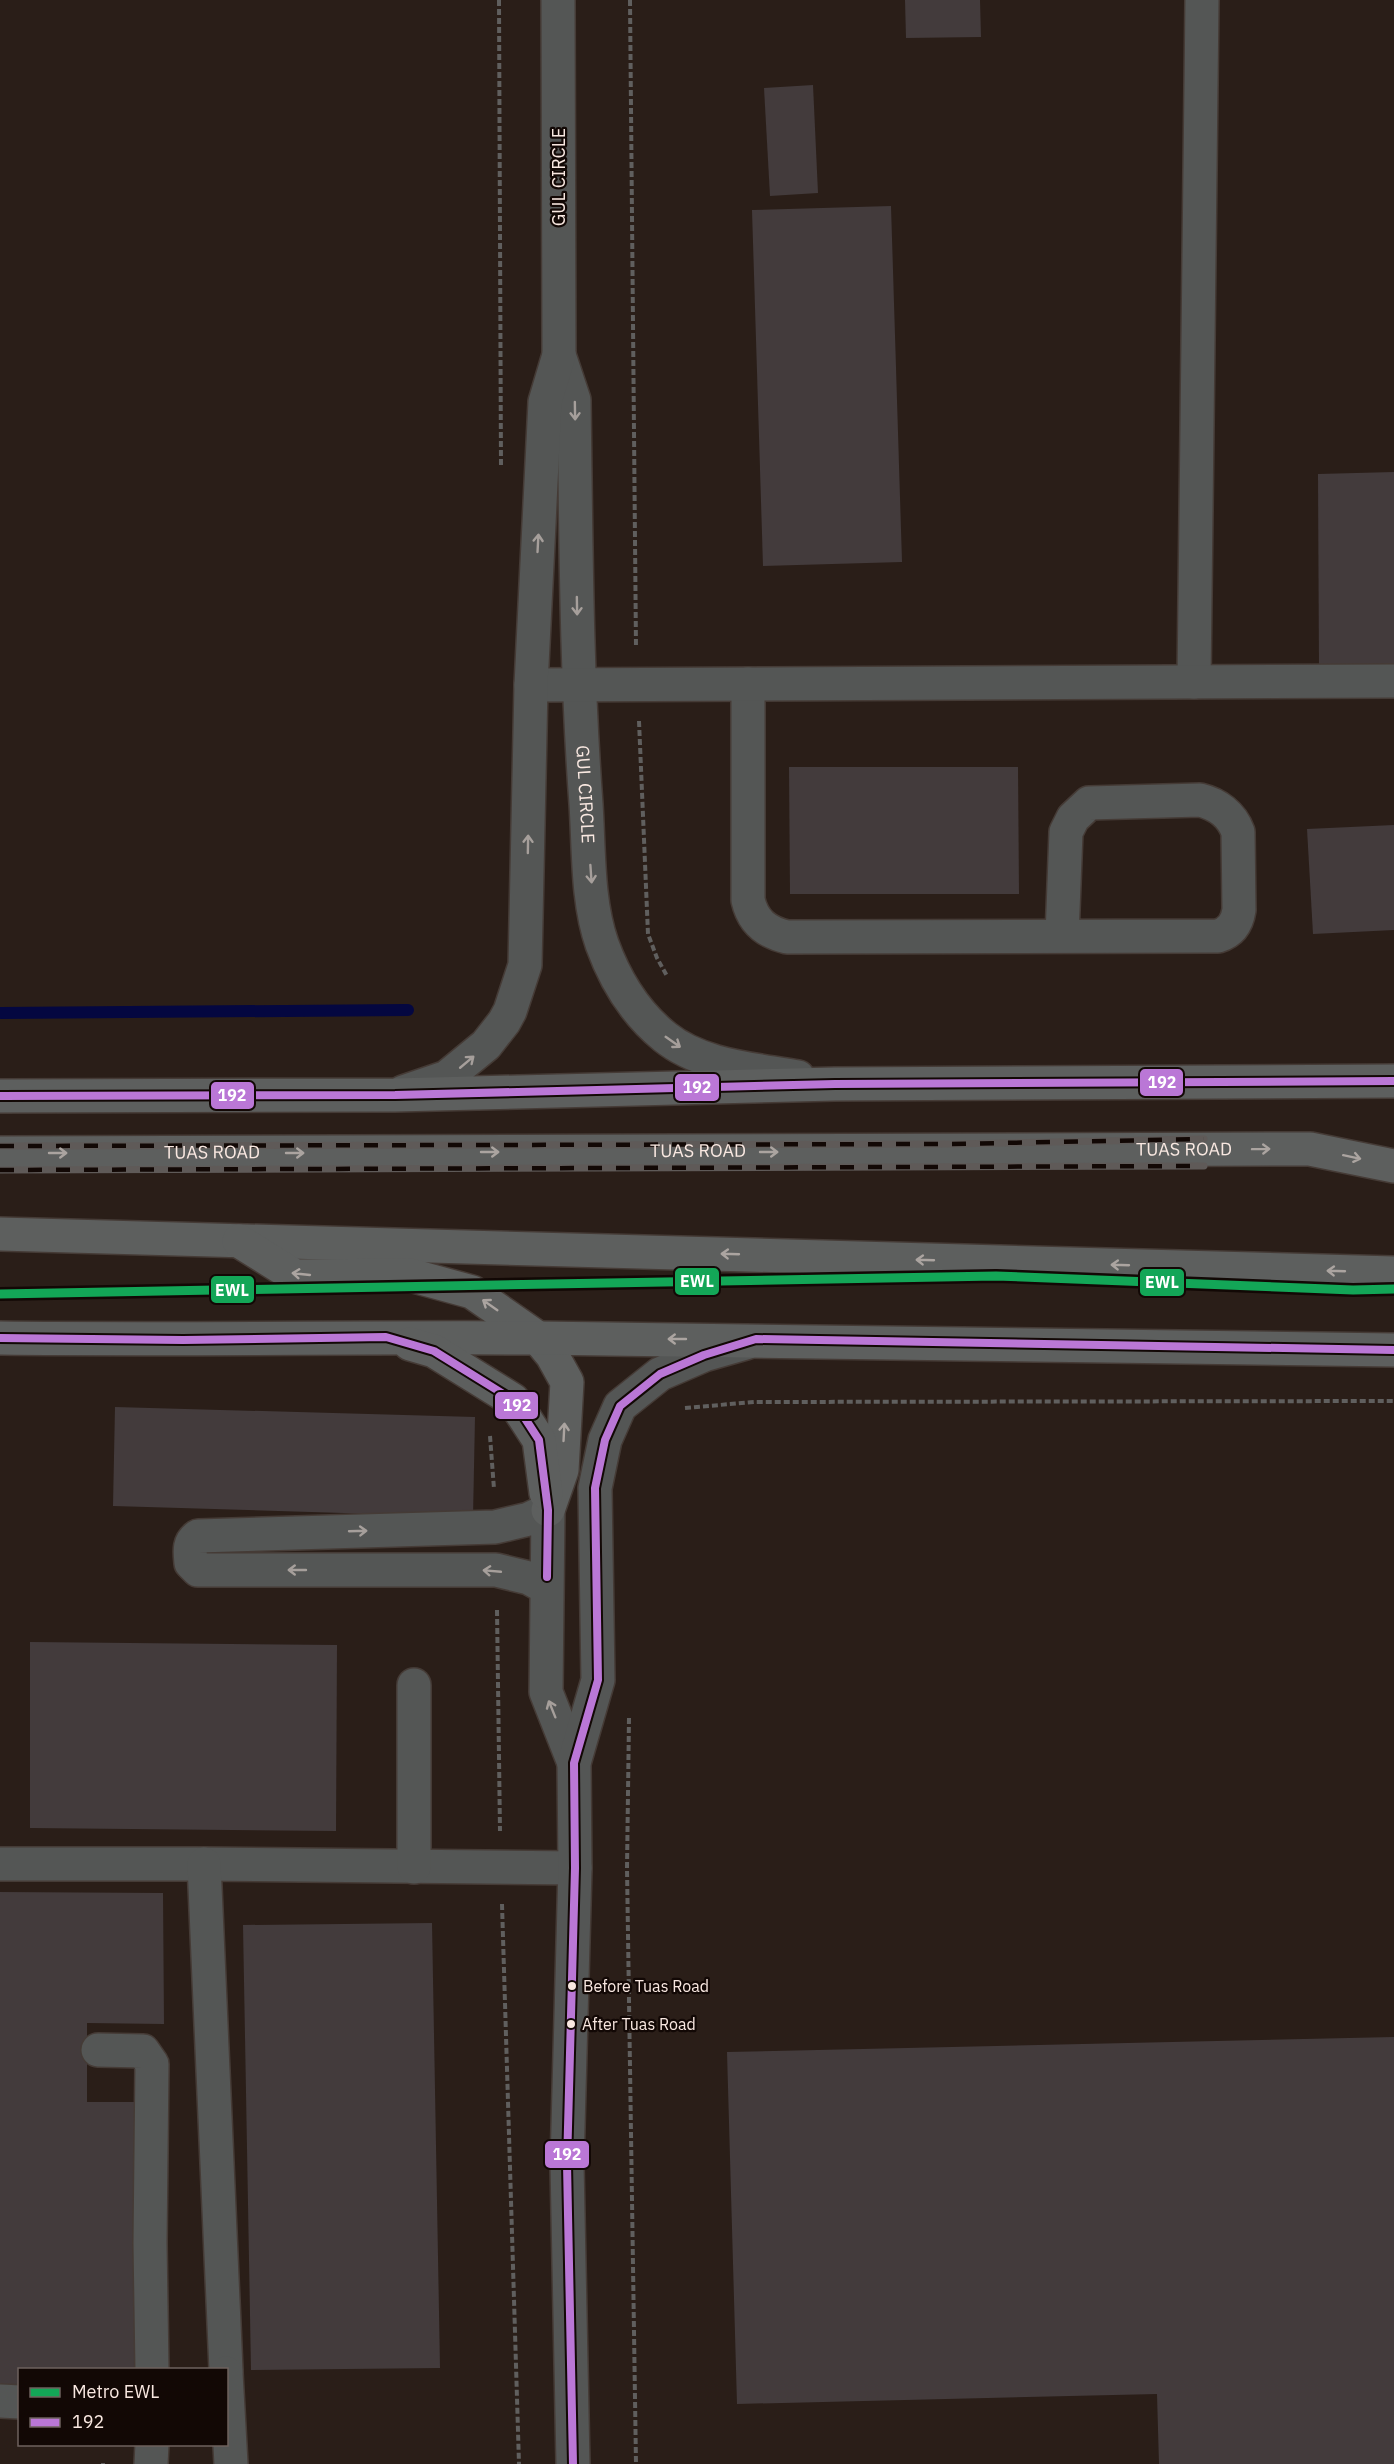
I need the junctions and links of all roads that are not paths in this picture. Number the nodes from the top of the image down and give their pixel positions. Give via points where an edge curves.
1 (558, 0) edge
2 (1202, 0) edge
3 (560, 355) junction
4 (1394, 681) edge
5 (1194, 682) junction
6 (748, 684) junction
7 (531, 685) junction
8 (578, 687) junction
9 (1062, 936) junction
10 (1394, 1081) edge
11 (835, 1084) junction
12 (395, 1095) junction
13 (0, 1096) edge
14 (0, 1154) edge
15 (1394, 1166) edge
16 (0, 1234) edge
17 (237, 1240) junction
18 (1394, 1273) edge
19 (386, 1337) junction
20 (0, 1338) edge
21 (538, 1338) junction
22 (756, 1340) junction
23 (1394, 1350) edge
24 (548, 1510) junction
25 (547, 1588) junction
26 (414, 1685) dead end
27 (574, 1763) junction
28 (0, 1864) edge
29 (204, 1864) junction
30 (414, 1867) junction
31 (575, 1868) junction
32 (98, 2050) dead end
33 (152, 2368) edge
34 (226, 2368) edge
35 (0, 2401) edge
36 (18, 2402) edge
37 (228, 2408) edge
38 (152, 2446) edge
39 (151, 2464) edge
40 (231, 2464) edge
41 (573, 2464) edge

1 - 3 street, GUL CIRCLE
2 - 5 street
7 -> 3 street, GUL CIRCLE via 545,402
3 -> 8 street, GUL CIRCLE via 574,400
4 - 5 street
5 - 6 street
6 - 8 street
6 - 9 street via 748,900 754,918 764,928 787,937
7 - 8 street
12 -> 7 street, GUL CIRCLE via 447,1077 465,1064 486,1045 514,1002 525,965
8 -> 11 street, GUL CIRCLE via 593,909 601,942 628,998 665,1037 685,1051 711,1061
9 - 9 street via 1212,936 1227,932 1239,910 1235,824 1221,809 1200,800 1089,803 1073,818 1066,832
10 - 11 main road
11 - 12 main road
12 - 13 main road
14 -> 15 main road, TUAS ROAD via 1310,1149
16 - 17 main road
18 -> 17 main road
21 -> 17 main road via 472,1292 410,1275 295,1275
19 - 20 main road
19 - 21 main road
19 - 24 main road via 434,1351 513,1400 539,1440
22 -> 21 main road
24 -> 21 main road via 562,1470 567,1382
22 - 23 main road
22 - 27 street via 704,1355 660,1374 620,1406 605,1440 595,1488 598,1680
24 - 25 street
25 -> 24 street via 529,1578 496,1570 198,1570 190,1563 190,1547 198,1536 495,1527
27 -> 25 street via 546,1692
26 - 30 street
27 - 31 street
28 - 29 street
29 - 30 street
29 - 34 street
30 - 31 street
31 - 41 street via 567,2164
32 - 33 street via 143,2051 152,2064
35 - 36 street
37 - 40 street
38 - 39 street

